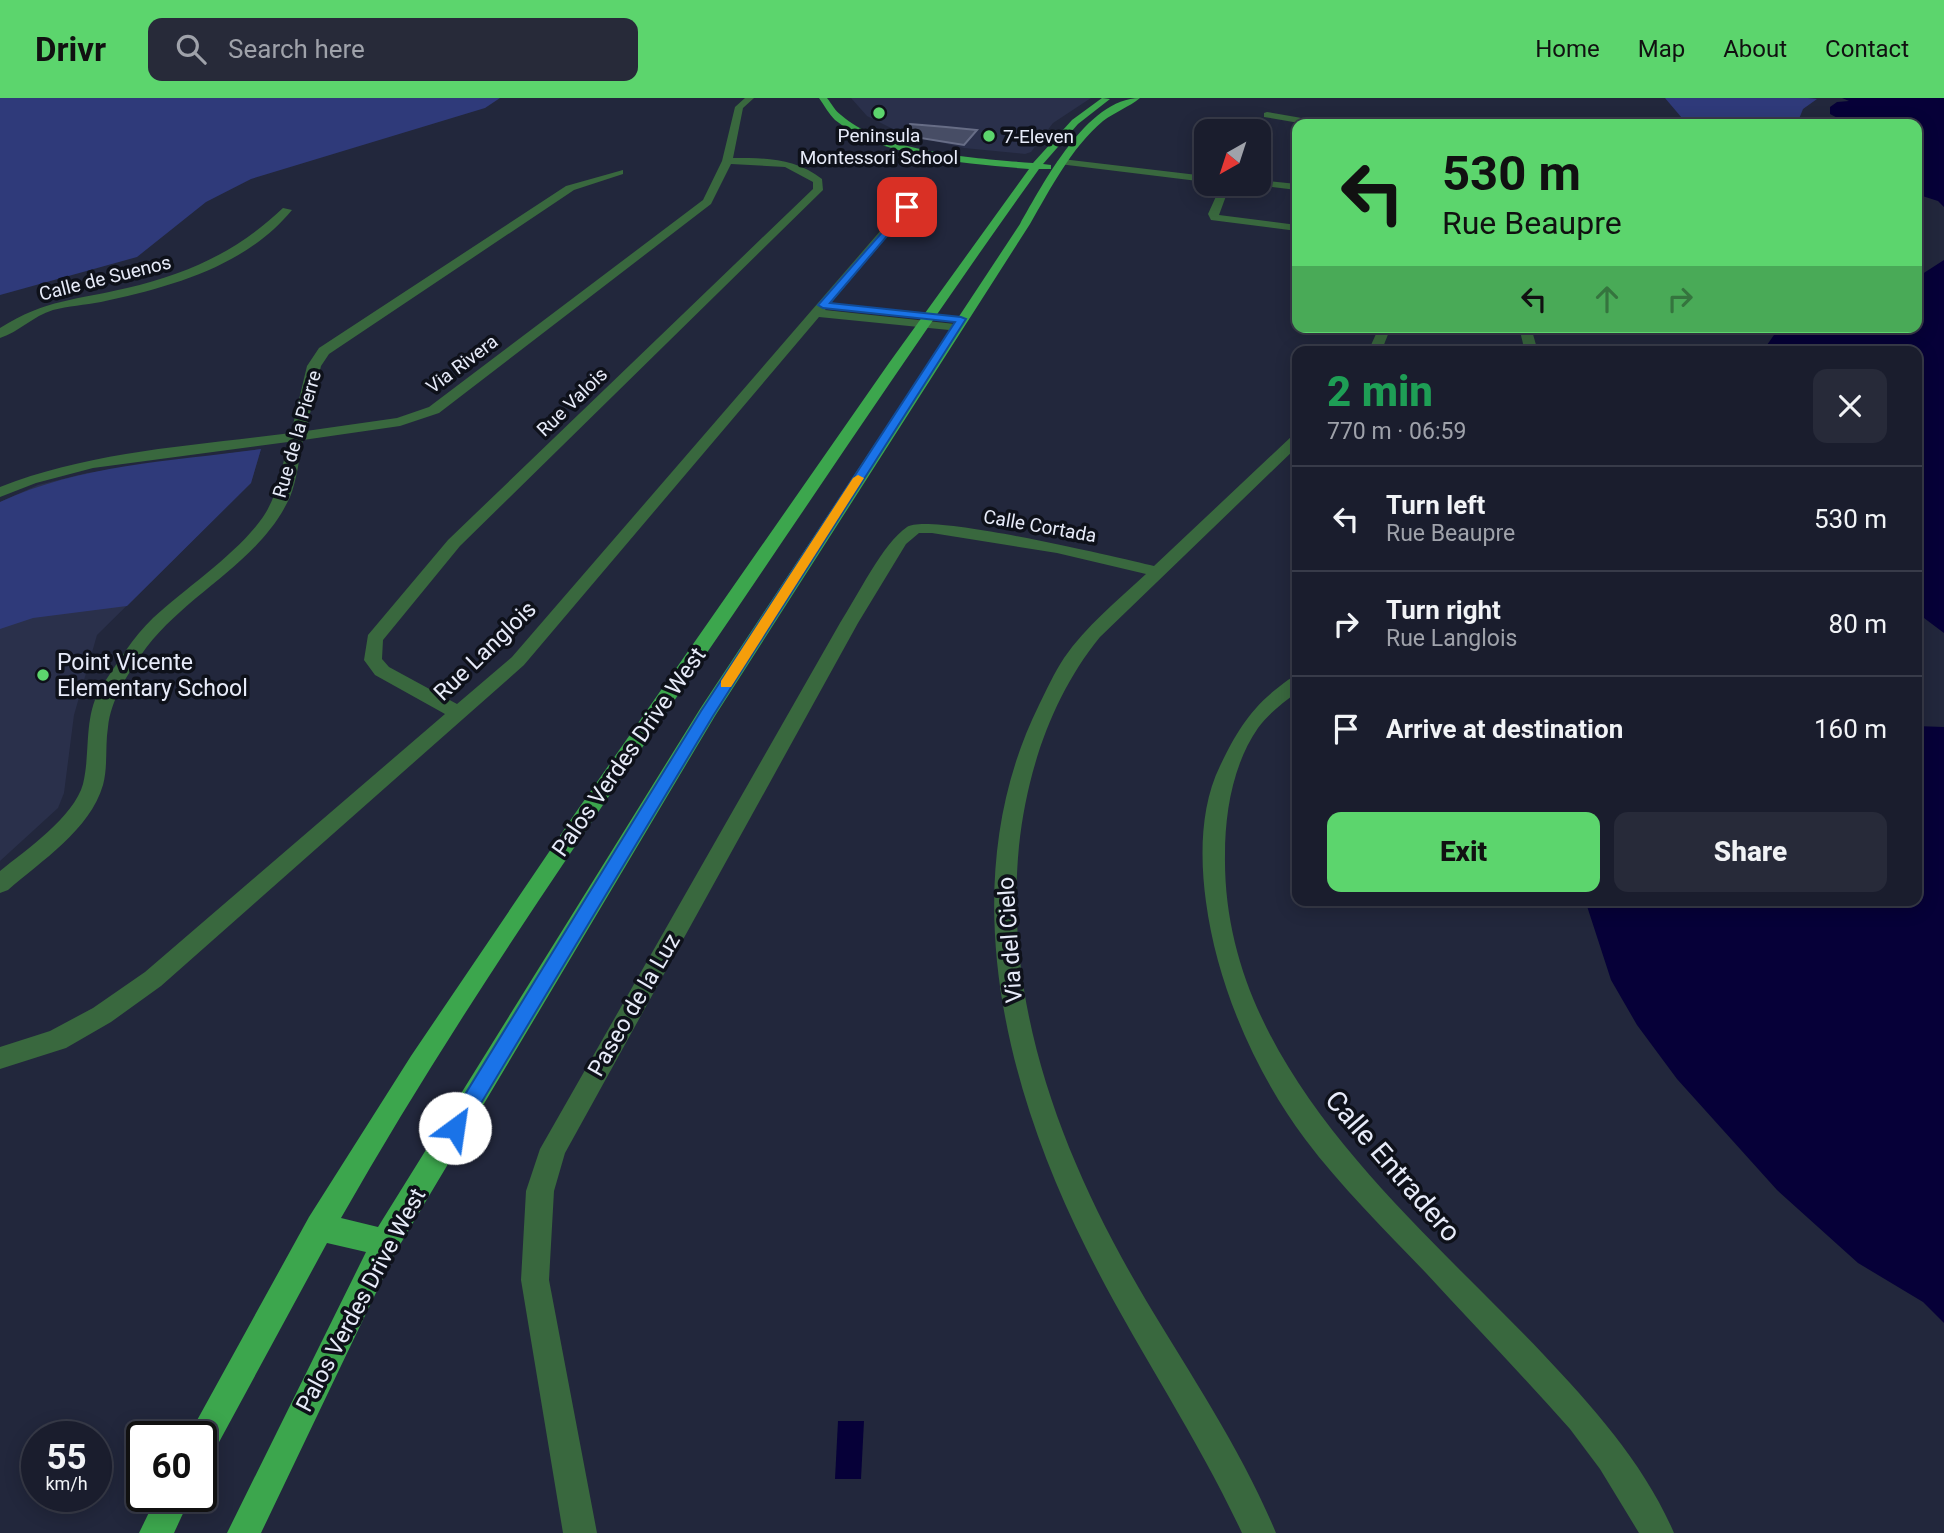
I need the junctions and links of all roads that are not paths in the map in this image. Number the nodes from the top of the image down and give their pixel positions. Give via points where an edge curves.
1 (750, 98) edge
2 (823, 98) edge
3 (1108, 98) edge
4 (1136, 98) edge
5 (844, 107) dead end
6 (830, 112) junction
7 (1267, 115) dead end
8 (1292, 119) edge
9 (872, 127) junction
10 (727, 161) junction
11 (1038, 163) junction
12 (1060, 165) junction
13 (619, 172) dead end
14 (1194, 178) edge
15 (1271, 185) edge
16 (924, 187) dead end
17 (1292, 187) edge
18 (1221, 196) edge
19 (287, 210) dead end
20 (1292, 227) edge
21 (819, 309) junction
22 (924, 321) junction
23 (958, 324) junction
24 (0, 334) edge
25 (295, 437) junction
26 (1292, 444) edge
27 (0, 492) edge
28 (915, 528) joint
29 (1157, 572) junction
30 (1292, 687) edge
31 (458, 713) junction
32 (0, 884) edge
33 (0, 1058) edge
34 (319, 1227) junction
35 (385, 1243) junction
36 (214, 1421) edge
37 (167, 1512) edge
38 (156, 1533) edge
39 (244, 1533) edge
40 (580, 1533) edge
41 (1259, 1533) edge
42 (1657, 1533) edge

1 - 10 street, Via Rivera via 739,107
2 - 6 main road
3 - 11 main road, Palos Verdes Drive West via 1075,119
4 - 12 main road, Palos Verdes Drive West via 1093,123
5 - 9 main road
6 - 9 main road via 858,126
6 - 11 main road via 862,133 908,148 960,158
7 - 8 street
9 - 11 main road via 930,146
10 - 25 street, Via Rivera via 707,202 434,410 400,422
10 - 31 street, Rue Valois via 796,167 818,181 818,190 454,543 374,639 373,660 382,671
11 - 12 main road
11 - 22 main road, Palos Verdes Drive West
12 - 14 street
12 - 23 main road, Palos Verdes Drive West
13 - 25 street, Rue de la Pierre via 570,188 324,351 314,366
15 - 17 street
16 - 21 street, Rue Langlois
18 - 20 street via 1215,218
19 - 24 street, Calle de Suenos via 265,234 208,267 135,291 42,309
21 - 22 street
21 - 31 street, Rue Langlois via 544,632
22 - 23 street
22 - 34 main road, Palos Verdes Drive West via 538,881
23 - 35 main road, Palos Verdes Drive West via 707,714
25 - 27 street, Via Rivera via 92,464
25 - 32 street, Rue de la Pierre via 283,495 269,520 157,624 115,679 98,724 93,784 82,808
26 - 29 street, Via del Cielo
28 - 29 street, Calle Cortada via 1056,548
28 - 40 street, Paseo de la Luz via 900,541 820,671 553,1149 540,1191 535,1280
29 - 41 street, Via del Cielo via 1094,633 1066,670 1027,754 1004,856 1009,982 1021,1043 1067,1178 1146,1328 1204,1422
30 - 42 street, Calle Entradero via 1248,727 1229,765 1215,819 1213,887 1243,1000 1303,1114 1353,1175 1583,1421
31 - 33 street, Rue Langlois via 153,979 102,1016 57,1040
34 - 35 main road
34 - 36 main road, Palos Verdes Drive West
35 - 39 main road, Palos Verdes Drive West
37 - 38 main road

